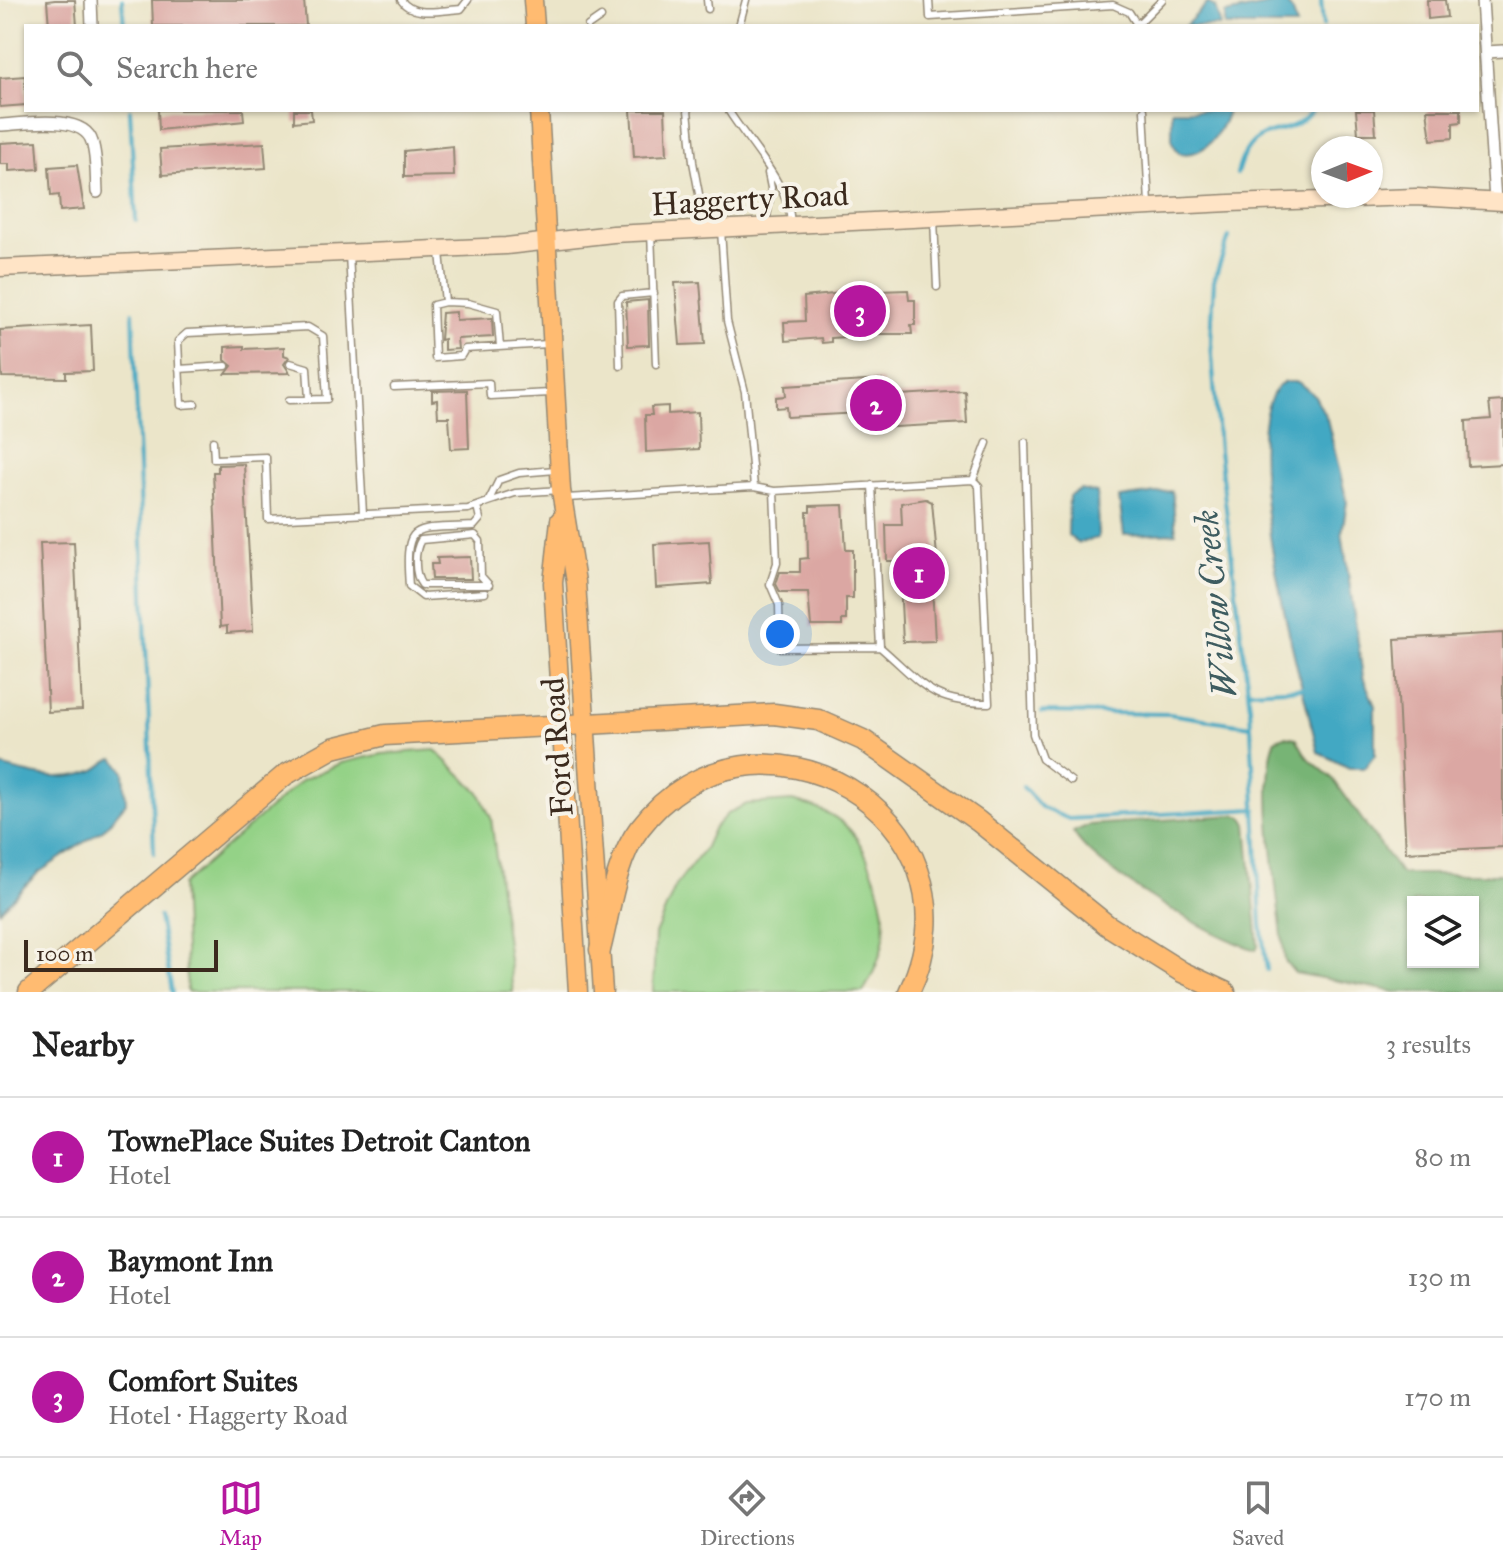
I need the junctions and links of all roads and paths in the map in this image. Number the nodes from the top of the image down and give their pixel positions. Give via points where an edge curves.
1 (91, 0) edge
2 (401, 0) edge
3 (468, 0) edge
4 (533, 0) edge
5 (707, 0) edge
6 (746, 0) edge
7 (929, 0) edge
8 (1162, 0) edge
9 (1482, 0) edge
10 (708, 9) dead end
11 (601, 17) dead end
12 (92, 24) edge
13 (535, 24) edge
14 (591, 24) edge
15 (740, 24) edge
16 (1137, 24) edge
17 (1139, 24) edge
18 (1503, 51) edge
19 (1486, 52) junction
20 (539, 112) edge
21 (688, 112) edge
22 (729, 112) edge
23 (1144, 112) edge
24 (0, 125) edge
25 (768, 170) junction
26 (97, 192) dead end
27 (1499, 202) edge
28 (1149, 207) junction
29 (934, 218) junction
30 (791, 225) junction
31 (766, 226) junction
32 (714, 229) junction
33 (651, 232) junction
34 (547, 242) junction
35 (440, 248) junction
36 (349, 254) junction
37 (0, 268) edge
38 (937, 287) dead end
39 (654, 293) junction
40 (445, 302) junction
41 (627, 315) dead end
42 (618, 316) junction
43 (627, 331) dead end
44 (619, 332) junction
45 (552, 344) junction
46 (500, 347) junction
47 (290, 363) dead end
48 (656, 364) dead end
49 (226, 366) dead end
50 (620, 366) dead end
51 (179, 369) junction
52 (394, 387) dead end
53 (555, 393) junction
54 (309, 399) junction
55 (289, 400) dead end
56 (195, 404) dead end
57 (213, 441) dead end
58 (1025, 442) dead end
59 (987, 443) dead end
60 (560, 470) junction
61 (973, 480) junction
62 (872, 485) junction
63 (754, 487) junction
64 (774, 491) junction
65 (562, 494) junction
66 (488, 502) junction
67 (477, 506) junction
68 (363, 514) junction
69 (489, 585) joint
70 (485, 593) dead end
71 (880, 647) junction
72 (560, 724) junction
73 (586, 724) junction
74 (1071, 781) dead end
75 (600, 950) junction
76 (29, 992) edge
77 (578, 992) edge
78 (603, 992) edge
79 (909, 992) edge
80 (1225, 992) edge

1 - 12 street
2 - 3 lane via 406,8 418,11 461,9
4 - 13 main road
5 - 10 lane
6 - 15 lane
7 - 16 lane via 930,17 1113,5 1129,12
8 - 17 lane
9 - 19 street
11 - 14 lane
18 - 19 street
19 - 27 street
20 - 34 main road, Ford Road
21 - 32 lane via 693,162
22 - 25 lane
23 - 28 lane
24 - 26 street via 67,123 85,131 93,143
25 - 30 lane via 790,209
25 - 31 lane
27 - 28 main road, Haggerty Road via 1385,198
28 - 29 main road, Haggerty Road
29 - 30 main road, Haggerty Road
29 - 38 lane
30 - 31 main road, Haggerty Road
31 - 32 main road, Haggerty Road
32 - 33 main road, Haggerty Road
32 - 63 lane via 727,321 745,392
33 - 34 main road, Haggerty Road
33 - 39 lane
34 - 35 main road, Haggerty Road
34 - 45 main road, Ford Road
35 - 36 main road, Haggerty Road
35 - 40 lane
36 - 37 main road, Haggerty Road
36 - 68 lane
39 - 42 lane via 622,296
39 - 48 lane
40 - 46 lane via 497,311
40 - 46 lane via 433,305 435,358
41 - 42 lane
42 - 44 lane
43 - 44 lane
44 - 50 lane
45 - 46 lane
45 - 53 main road, Ford Road
47 - 54 lane via 307,368
49 - 51 lane
51 - 54 lane via 178,341 187,333 308,327 323,336 327,399
51 - 56 lane via 181,405
52 - 53 lane via 489,383 490,396
53 - 60 main road, Ford Road
54 - 55 lane
57 - 68 lane via 214,459 266,457 268,519
58 - 74 lane via 1033,734 1042,759
59 - 61 lane
60 - 65 main road, Ford Road
60 - 66 lane via 499,480
61 - 62 lane
61 - 71 lane via 979,486 989,703 957,703 936,696
62 - 64 lane
62 - 71 lane
63 - 64 lane
63 - 65 lane
64 - 71 lane via 777,563 770,584 779,605 780,648
65 - 66 lane via 515,493
65 - 72 main road, Ford Road via 553,583
65 - 73 main road, Ford Road via 576,582
66 - 67 lane
67 - 68 lane
67 - 70 lane via 480,519 474,526 422,529 410,537 409,586 423,597
69 - 69 lane via 481,576 480,541 475,535 421,540 416,547 422,585
72 - 73 highway
72 - 76 highway via 385,735 307,760
72 - 77 main road, Ford Road
73 - 75 main road, Ford Road
73 - 80 highway via 774,714 835,726 978,821 1107,925
75 - 78 main road, Ford Road
75 - 79 highway via 626,853 650,817 674,795 725,769 786,765 814,771 864,797 902,836 920,880 926,921 923,951

